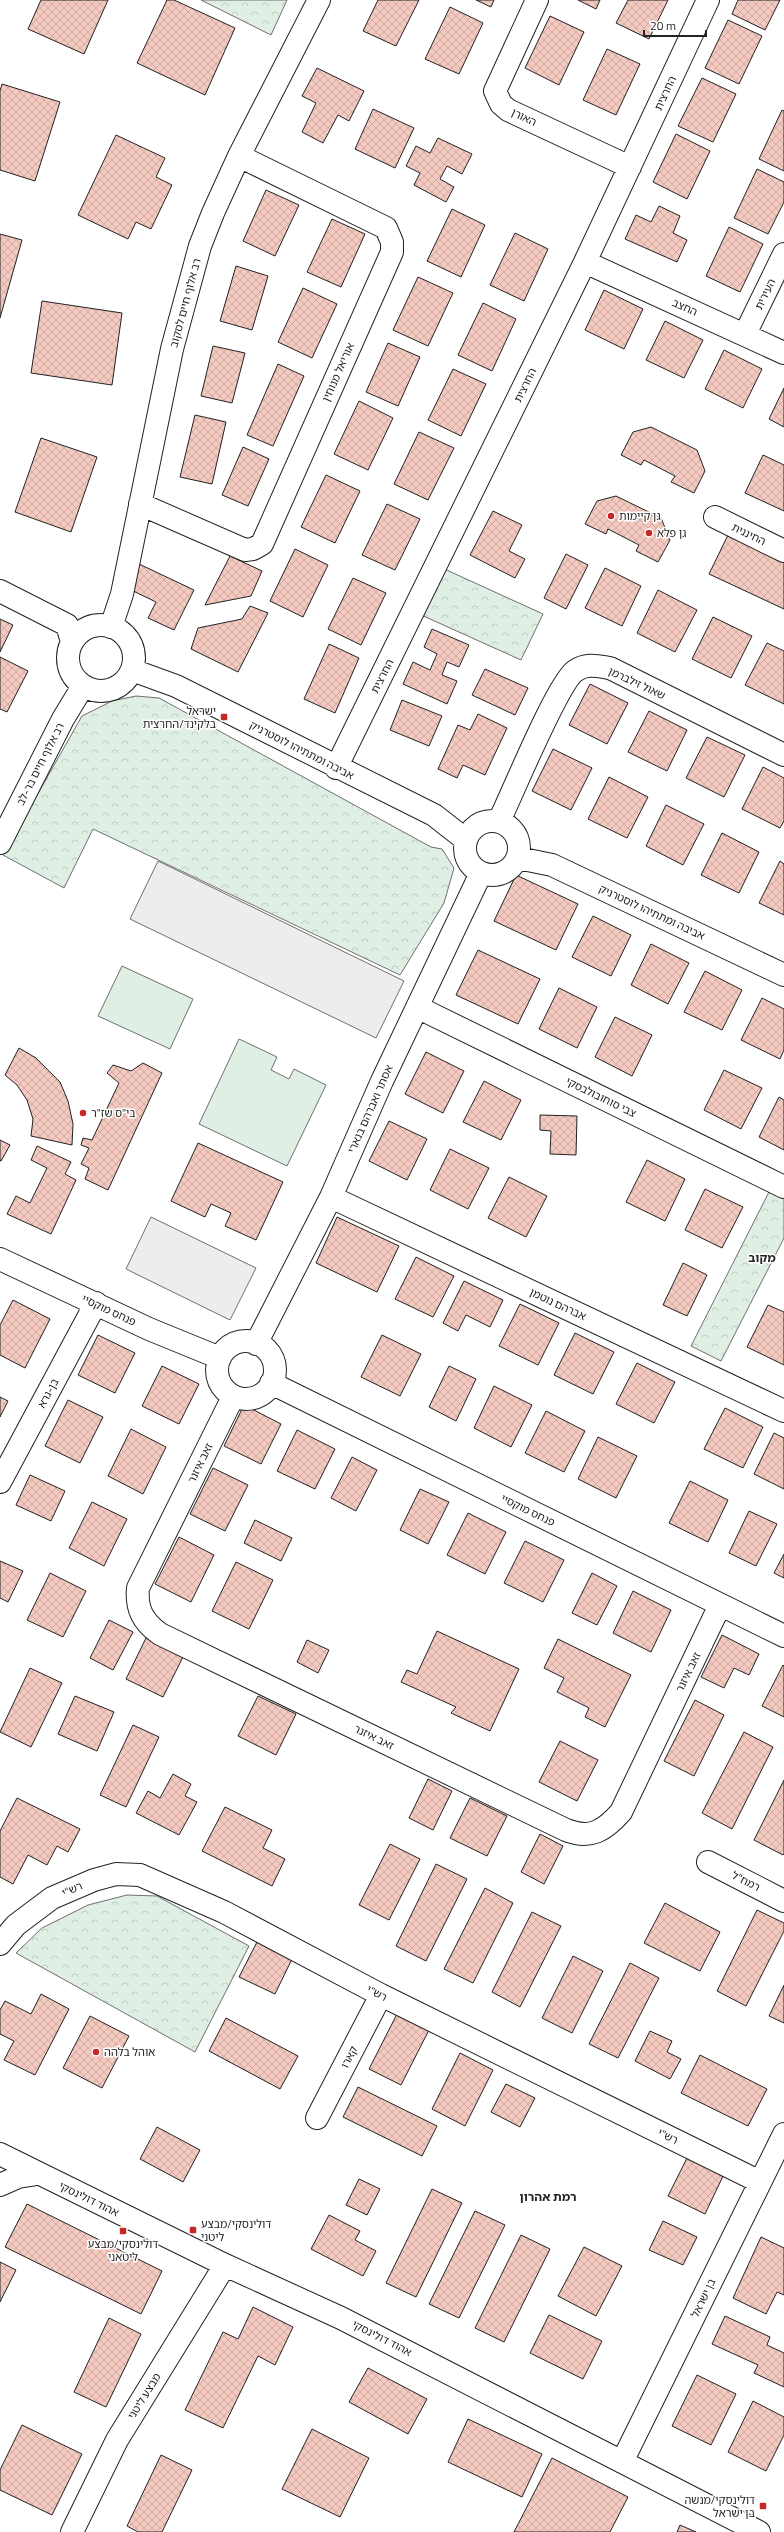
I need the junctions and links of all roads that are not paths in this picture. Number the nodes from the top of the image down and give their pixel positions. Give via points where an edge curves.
1 (319, 0) edge
2 (537, 0) edge
3 (708, 0) edge
4 (239, 156) junction
5 (630, 167) junction
6 (784, 254) edge
7 (585, 262) junction
8 (746, 334) junction
9 (784, 353) edge
10 (140, 504) junction
11 (714, 517) dead end
12 (784, 551) edge
13 (0, 591) edge
14 (111, 627) junction
15 (72, 642) junction
16 (132, 670) junction
17 (83, 686) junction
18 (784, 755) edge
19 (336, 768) junction
20 (499, 821) junction
21 (466, 840) junction
22 (0, 842) edge
23 (518, 858) junction
24 (481, 873) junction
25 (784, 975) edge
26 (417, 1007) junction
27 (784, 1187) edge
28 (331, 1197) junction
29 (1, 1261) edge
30 (96, 1304) junction
31 (256, 1344) junction
32 (220, 1358) junction
33 (272, 1383) junction
34 (233, 1397) junction
35 (784, 1411) edge
36 (0, 1482) edge
37 (720, 1605) junction
38 (784, 1636) edge
39 (708, 1862) dead end
40 (784, 1901) edge
41 (0, 1944) edge
42 (381, 1996) junction
43 (317, 2118) dead end
44 (784, 2134) edge
45 (0, 2154) edge
46 (37, 2174) junction
47 (760, 2182) junction
48 (0, 2184) edge
49 (225, 2265) junction
50 (622, 2462) junction
51 (72, 2532) edge
52 (759, 2532) edge

1 - 4 street, רב אלוף חיים לסקוב
2 - 5 street, האורן via 495,91 501,104 508,110
3 - 5 street, החרצית
4 - 10 street, רב אלוף חיים לסקוב via 213,212 188,288 161,400
4 - 10 street, אוריאל מנוחין via 386,228 392,242 392,252 262,544 253,550 245,550
5 - 7 street, החרצית
6 - 8 street, העירית
7 - 8 street, החצב
7 - 19 street, החרצית
8 - 9 street, החצב
10 - 14 street, רב אלוף חיים לסקוב via 122,594
11 - 12 street, החיננית
13 - 15 street via 66,625
14 - 15 street via 100,625 89,628
14 - 16 street via 128,639 133,649
15 - 17 street via 69,652 70,666 76,680
16 - 17 street via 128,679 112,690 102,692
16 - 19 street, אביבה ומתתיהו לוסטרניק via 176,686
17 - 22 street, רב אלוף חיים בר-לב via 63,719
18 - 20 street, שאול זילברמן via 610,668 589,665 573,672 560,693
19 - 21 street, אביבה ומתתיהו לוסטרניק via 434,815
20 - 21 street via 491,820 479,824
20 - 23 street via 514,831 518,840
21 - 24 street via 465,856 474,869
23 - 24 street via 507,871 499,875
23 - 25 street, אביבה ומתתיהו לוסטרניק via 552,865
24 - 26 street, אסתר ואברהם בנארי
26 - 27 street, צבי סוחובולבסקי
26 - 28 street, אסתר ואברהם בנארי
28 - 31 street, אסתר ואברהם בנארי
28 - 35 street, אברהם נוטמן
29 - 30 street, פנחס מוקסיי
30 - 32 street, פנחס מוקסיי
30 - 36 street, בן-גרא
31 - 32 street via 242,1342 232,1345
31 - 33 street via 271,1357 274,1372
32 - 34 street via 217,1368 218,1380 224,1390
33 - 34 street via 262,1394 252,1399
33 - 37 street, פנחס מוקסיי
34 - 37 street, זאב איזנר via 138,1588 138,1607 146,1623 160,1634 566,1830 577,1834 599,1832 621,1812
37 - 38 street, פנחס מוקסיי
39 - 40 street, רמח"ל
41 - 42 street, רש"י via 16,1925 52,1898 94,1880 116,1874 140,1875 168,1885 224,1912
42 - 43 street, קארו
42 - 47 street, רש"י
44 - 47 street, בן ישראל
45 - 46 street, אהוד דולינסקי
46 - 48 street via 18,2177
46 - 49 street, אהוד דולינסקי
47 - 50 street, בן ישראל
49 - 50 street, אהוד דולינסקי via 341,2318
49 - 51 street, מבצע ליטני via 118,2440
50 - 52 street, אהוד דולינסקי

